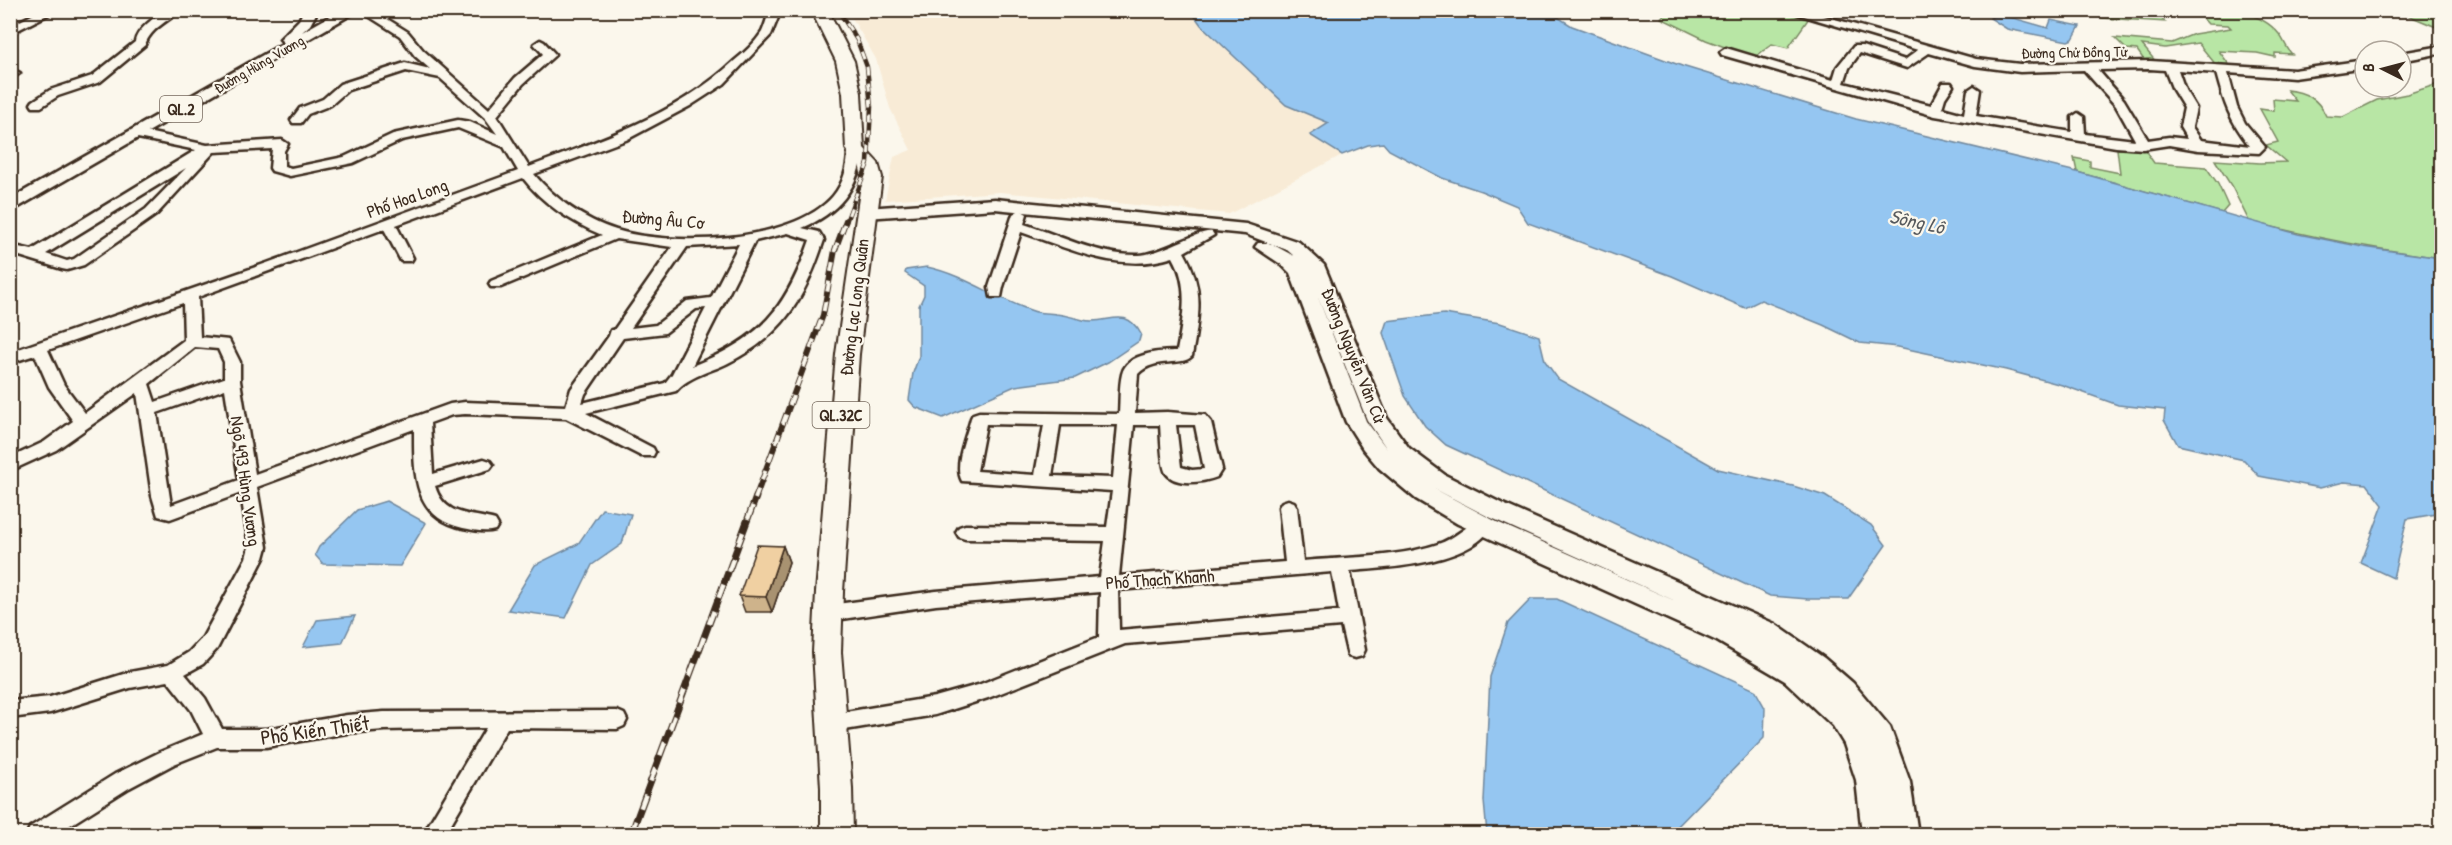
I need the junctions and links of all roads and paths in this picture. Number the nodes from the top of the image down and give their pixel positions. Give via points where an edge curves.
1 (52, 10) edge
2 (176, 10) edge
3 (312, 10) edge
4 (776, 10) edge
5 (819, 10) edge
6 (1789, 10) edge
7 (353, 11) edge
8 (10, 32) edge
9 (540, 44) dead end
10 (279, 46) junction
11 (1926, 49) junction
12 (2442, 49) edge
13 (1726, 52) dead end
14 (2413, 55) edge
15 (2170, 66) junction
16 (2353, 66) edge
17 (2088, 67) junction
18 (2222, 70) junction
19 (10, 71) edge
20 (10, 76) edge
21 (445, 76) junction
22 (1836, 85) junction
23 (1947, 86) dead end
24 (1974, 90) dead end
25 (36, 104) dead end
26 (1935, 112) junction
27 (490, 116) junction
28 (2078, 117) dead end
29 (1969, 119) junction
30 (297, 120) dead end
31 (138, 134) junction
32 (2079, 137) junction
33 (510, 145) junction
34 (2143, 145) junction
35 (2198, 146) junction
36 (207, 149) junction
37 (855, 149) junction
38 (526, 173) junction
39 (10, 199) edge
40 (10, 207) edge
41 (865, 218) junction
42 (1108, 219) junction
43 (1019, 220) junction
44 (388, 224) junction
45 (788, 229) junction
46 (613, 235) junction
47 (1206, 235) junction
48 (749, 239) junction
49 (682, 244) junction
50 (10, 249) edge
51 (1176, 250) junction
52 (34, 255) junction
53 (406, 258) dead end
54 (496, 284) dead end
55 (996, 294) dead end
56 (190, 296) junction
57 (716, 303) junction
58 (616, 334) junction
59 (192, 342) junction
60 (39, 347) junction
61 (10, 358) edge
62 (679, 377) junction
63 (232, 381) junction
64 (140, 383) junction
65 (148, 410) junction
66 (572, 411) junction
67 (1126, 418) junction
68 (1167, 418) dead end
69 (1053, 420) junction
70 (81, 421) junction
71 (422, 422) junction
72 (647, 452) dead end
73 (10, 465) edge
74 (484, 465) dead end
75 (1042, 482) junction
76 (425, 483) junction
77 (1121, 485) junction
78 (248, 486) junction
79 (1288, 507) dead end
80 (489, 525) dead end
81 (1483, 526) junction
82 (965, 532) dead end
83 (1115, 534) junction
84 (1340, 566) junction
85 (1295, 569) junction
86 (1109, 583) junction
87 (829, 613) junction
88 (1350, 618) junction
89 (1109, 640) junction
90 (1355, 650) dead end
91 (172, 672) junction
92 (10, 710) edge
93 (501, 720) junction
94 (617, 720) dead end
95 (833, 723) junction
96 (216, 738) junction
97 (38, 834) edge
98 (434, 834) edge
99 (837, 834) edge
100 (1876, 834) edge
101 (1904, 834) edge

1 - 8 street
2 - 25 street via 157,21 141,37 141,43 96,79 54,93
3 - 10 main road
4 - 38 street, Phố Hoa Long via 767,33 720,81 621,137
5 - 37 highway via 847,60 854,95
6 - 11 street, Đường Chử Đồng Tử
7 - 10 main road, Đường Hùng Vương / QL.2
7 - 21 street, Đường Âu Cơ via 404,34
7 - 31 main road, Đường Hùng Vương / QL.2
9 - 27 street via 548,56 519,81
10 - 39 main road, Đường Hùng Vương / QL.2
11 - 17 street, Đường Chử Đồng Tử via 2000,66
11 - 22 street via 1907,63 1858,48 1843,67
12 - 14 street
13 - 22 street
15 - 17 street, Đường Chử Đồng Tử
15 - 18 street, Đường Chử Đồng Tử
15 - 35 street via 2190,108 2186,127
16 - 18 street, Đường Chử Đồng Tử via 2294,74
17 - 34 street via 2114,93
18 - 35 street via 2235,115 2258,147 2254,150
19 - 20 street via 14,73
21 - 27 street, Đường Âu Cơ
21 - 30 street via 405,66 344,87 327,102 304,111
22 - 26 street
23 - 26 street
24 - 29 street
26 - 29 street
27 - 33 street, Đường Âu Cơ
28 - 32 street
29 - 32 street
31 - 36 street
31 - 40 main road, Đường Hùng Vương / QL.2
32 - 34 street
33 - 36 street via 458,124 398,137 348,160 290,172 277,168 277,151 282,144
33 - 38 street, Đường Âu Cơ
34 - 35 street via 2169,141
36 - 52 street
36 - 52 street via 204,157 151,212 79,262 67,266
37 - 41 highway, Đường Lạc Long Quân / QL.32C via 868,163 872,177
37 - 45 street, Đường Âu Cơ via 851,175 833,205
38 - 44 street, Phố Hoa Long
38 - 46 street, Đường Âu Cơ via 567,211
41 - 42 main road, Đường Nguyễn Văn Cừ via 995,204
41 - 43 main road, Đường Nguyễn Văn Cừ via 961,214
41 - 87 highway, Đường Lạc Long Quân / QL.32C via 836,463
42 - 43 main road, Đường Nguyễn Văn Cừ
42 - 47 main road, Đường Nguyễn Văn Cừ
42 - 101 main road, Đường Nguyễn Văn Cừ via 1246,230 1278,239 1305,254 1323,281 1377,420 1401,453 1446,486 1766,631 1815,665 1844,690 1881,735 1897,782
43 - 51 street via 1102,254 1130,260
43 - 55 street
44 - 53 street
44 - 56 street, Phố Hoa Long
45 - 48 street, Đường Âu Cơ
45 - 62 street via 814,235 817,240 778,320 742,349
46 - 49 street, Đường Âu Cơ
46 - 54 street
47 - 51 street
47 - 81 main road, Đường Nguyễn Văn Cừ via 1265,247 1294,266 1306,286 1356,422 1368,442 1402,479
48 - 49 street, Đường Âu Cơ
48 - 57 street
49 - 58 street
50 - 52 street
51 - 67 street via 1189,275 1190,314 1184,356 1147,360 1133,368
56 - 59 street
56 - 60 street, Phố Hoa Long
57 - 58 street via 692,304 660,330
57 - 62 street
58 - 66 street via 575,397
59 - 63 street, Ngõ 493 Hùng Vương via 224,344 232,362
59 - 64 street
60 - 61 street, Phố Hoa Long
60 - 70 street via 57,387
62 - 66 street via 670,387
63 - 65 street
63 - 78 street, Ngõ 493 Hùng Vương
64 - 65 street
64 - 70 street
65 - 78 street via 164,511
66 - 71 street via 465,408
66 - 72 street
67 - 68 street
67 - 69 street
67 - 77 street
69 - 75 street
69 - 75 street via 979,413 968,463 968,477
70 - 73 street via 50,446
71 - 76 street
71 - 78 street
74 - 76 street
75 - 77 street
76 - 80 street via 434,504 445,514 456,520
77 - 83 street
78 - 91 street, Ngõ 493 Hùng Vương via 257,553 210,643
79 - 85 street
81 - 84 street, Phố Thạch Khanh via 1464,542 1441,552
81 - 100 main road, Đường Nguyễn Văn Cừ via 1755,647 1799,677 1849,728 1868,780
82 - 83 street
83 - 86 street
84 - 85 street, Phố Thạch Khanh
84 - 88 street
85 - 86 street, Phố Thạch Khanh
86 - 87 street, Phố Thạch Khanh via 936,598
86 - 89 street
87 - 95 highway, Đường Lạc Long Quân / QL.32C via 827,681
88 - 89 street
88 - 90 street
89 - 95 street via 936,706
91 - 92 street, Ngõ 493 Hùng Vương via 130,680 50,705
91 - 96 street via 198,704
93 - 94 street, Phố Kiến Thiết
93 - 96 street, Phố Kiến Thiết via 366,722 266,738
93 - 98 street
95 - 99 highway, Đường Lạc Long Quân / QL.32C
96 - 97 street, Phố Kiến Thiết via 122,781

